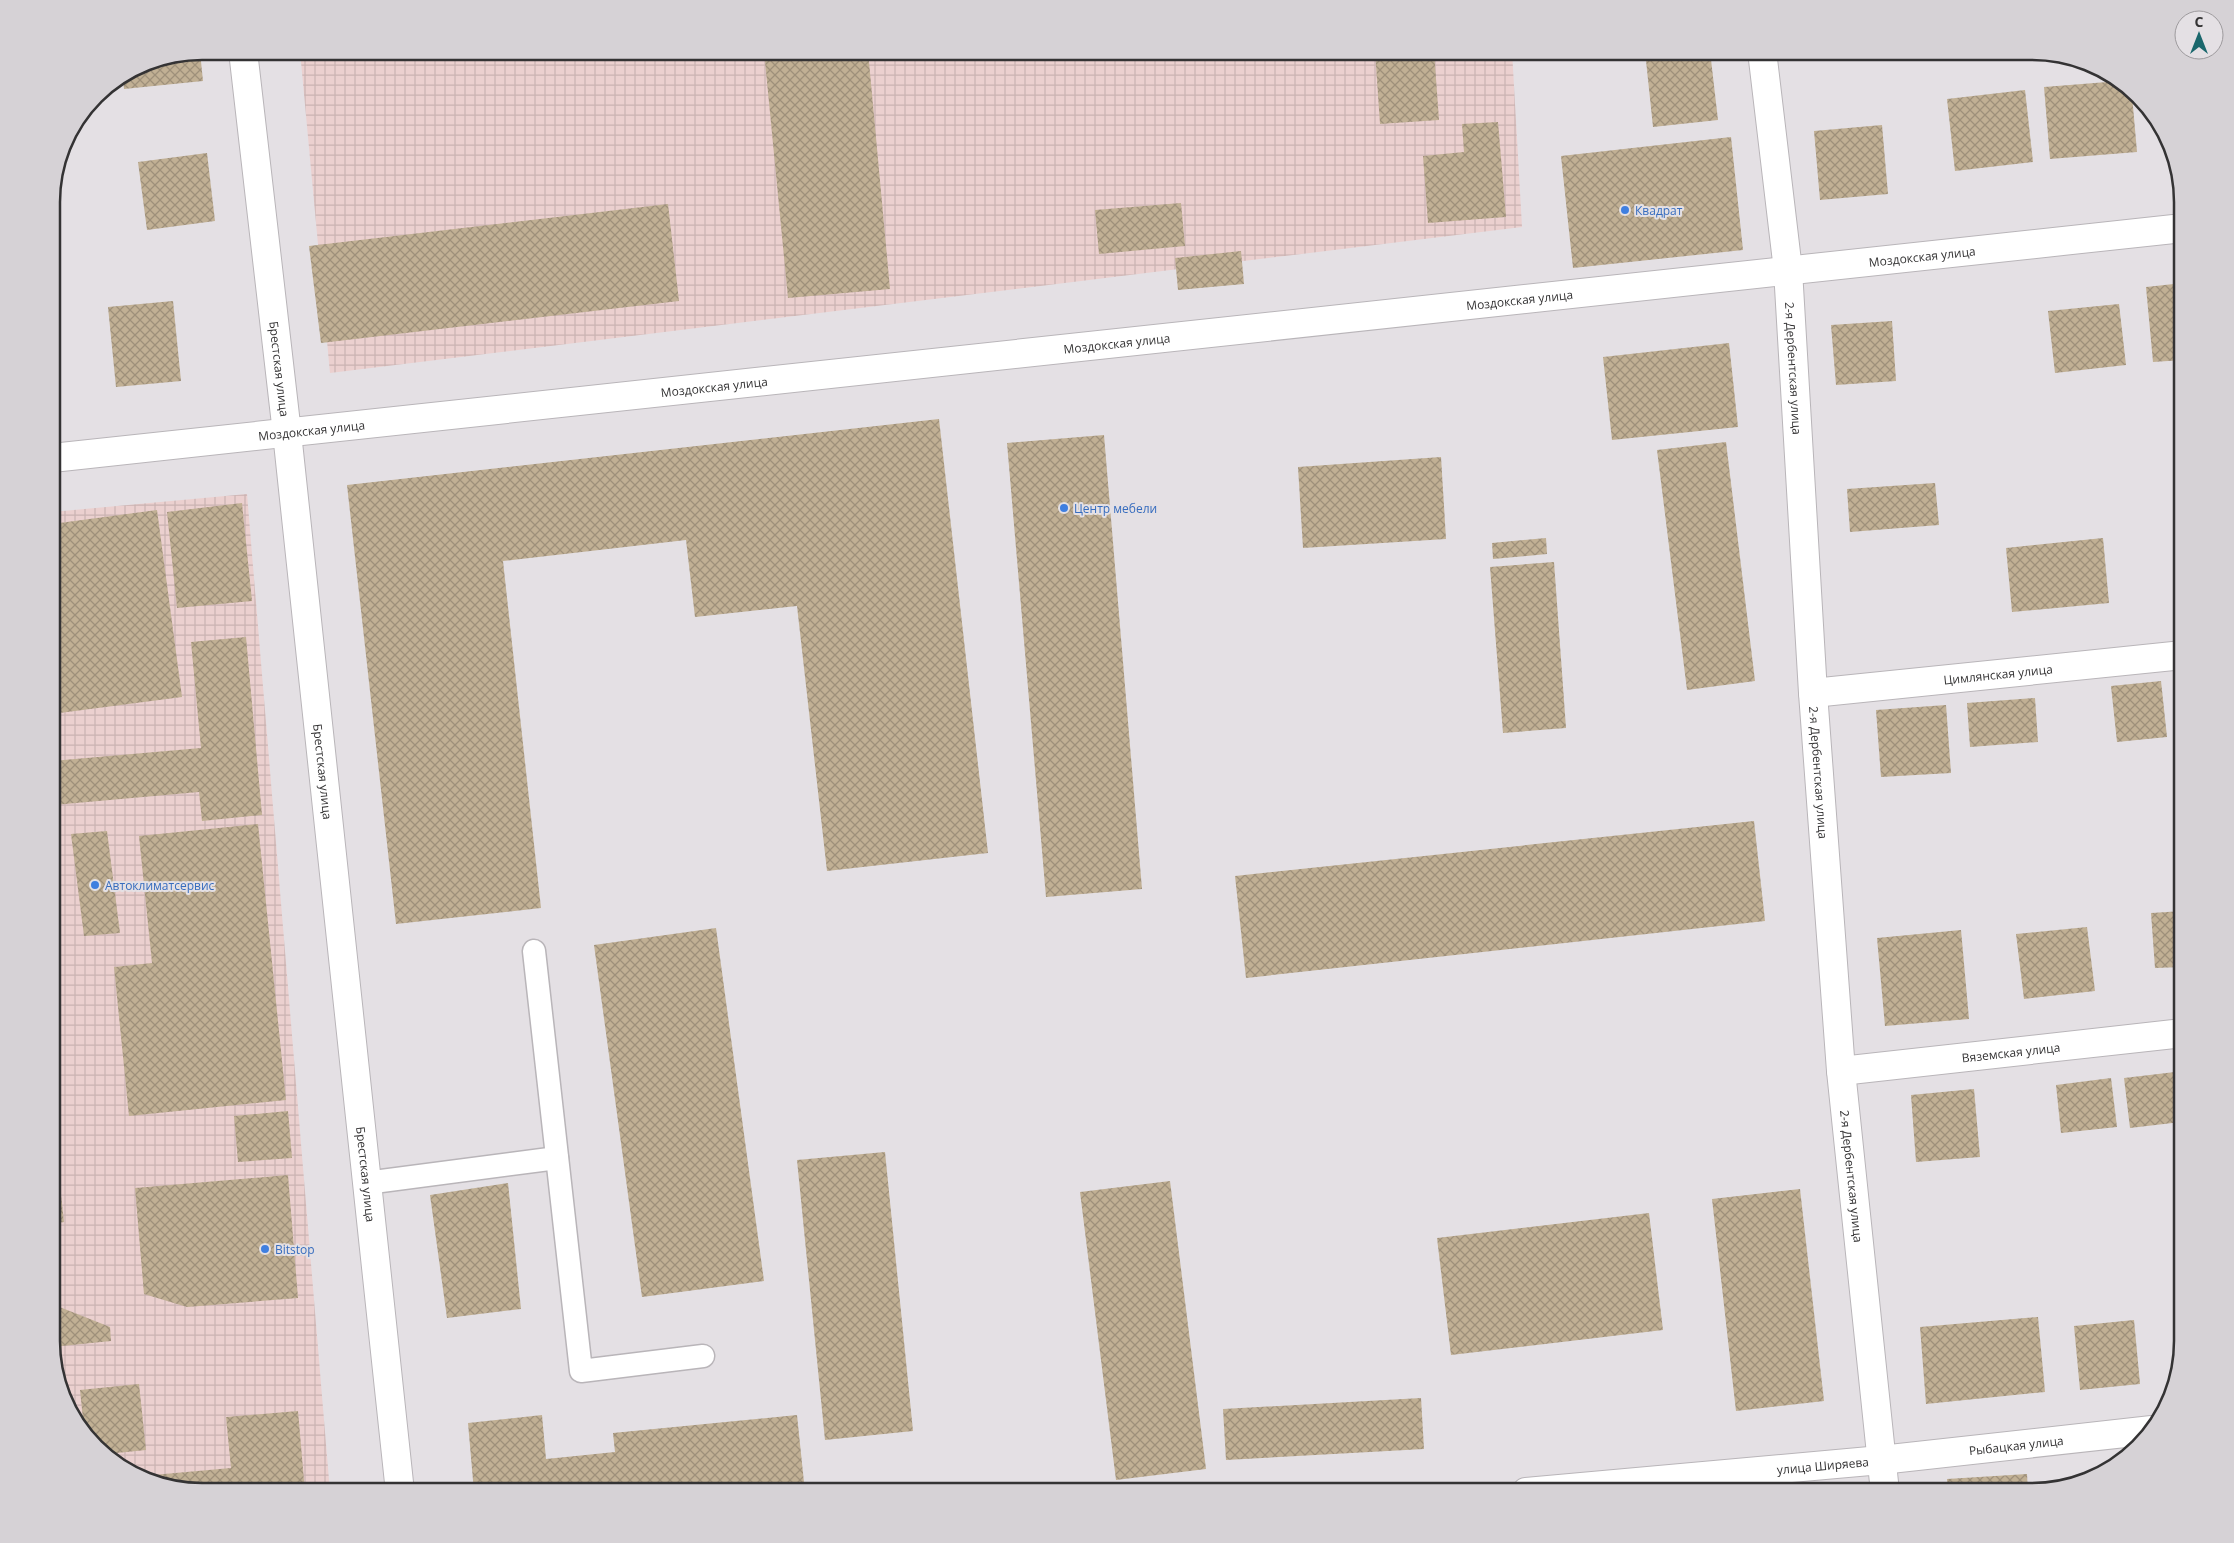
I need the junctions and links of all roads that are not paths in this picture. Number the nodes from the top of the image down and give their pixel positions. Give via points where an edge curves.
1 (244, 60) edge
2 (1763, 60) edge
3 (2174, 229) edge
4 (1788, 270) junction
5 (287, 433) junction
6 (60, 457) edge
7 (2174, 656) edge
8 (1813, 693) junction
9 (534, 951) dead end
10 (2174, 1034) edge
11 (1841, 1071) junction
12 (557, 1158) junction
13 (366, 1183) junction
14 (703, 1356) dead end
15 (2142, 1431) edge
16 (1881, 1460) junction
17 (399, 1483) edge
18 (1626, 1483) edge
19 (1884, 1483) edge

1 - 5 street, Брестская улица
2 - 4 street, 2-я Дербентская улица
3 - 4 street, Моздокская улица
4 - 5 street, Моздокская улица
4 - 8 street, 2-я Дербентская улица
5 - 6 street, Моздокская улица
5 - 13 street, Брестская улица
7 - 8 street, Цимлянская улица
8 - 11 street, 2-я Дербентская улица
9 - 12 lane
10 - 11 street, Вяземская улица
11 - 16 street, 2-я Дербентская улица
12 - 13 lane
12 - 14 lane via 580,1372
13 - 17 street, Брестская улица
15 - 16 street, Рыбацкая улица
16 - 18 street, улица Ширяева
16 - 19 street, 2-я Дербентская улица

